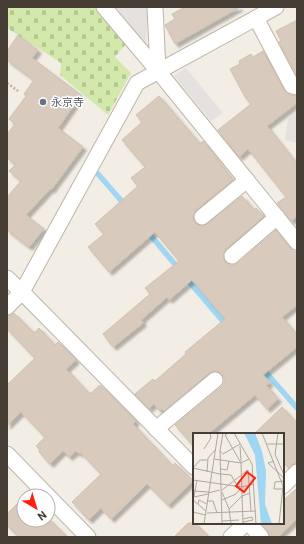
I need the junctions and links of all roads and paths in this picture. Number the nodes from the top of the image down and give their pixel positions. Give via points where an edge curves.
1 (104, 7) edge
2 (155, 7) edge
3 (276, 7) edge
4 (256, 18) junction
5 (158, 71) junction
6 (7, 83) edge
7 (297, 87) edge
8 (18, 91) dead end
9 (247, 180) junction
10 (277, 217) junction
11 (202, 218) dead end
12 (297, 242) edge
13 (232, 256) dead end
14 (7, 278) edge
15 (22, 292) junction
16 (7, 307) edge
17 (214, 380) dead end
18 (156, 429) junction
19 (7, 454) edge
20 (193, 466) edge
21 (297, 472) edge
22 (284, 485) edge
23 (247, 524) edge
24 (249, 524) edge
25 (88, 537) edge
26 (231, 537) edge
27 (261, 537) edge

1 - 5 street
2 - 5 street
3 - 4 street
4 - 5 street
4 - 7 street via 292,86
5 - 9 street
5 - 15 street via 137,83
6 - 8 path
9 - 10 street
9 - 11 street
10 - 12 street
10 - 13 street
14 - 15 street
15 - 16 street
15 - 18 street
17 - 18 street
18 - 20 street
19 - 25 street
21 - 22 street
23 - 26 street
24 - 27 street

